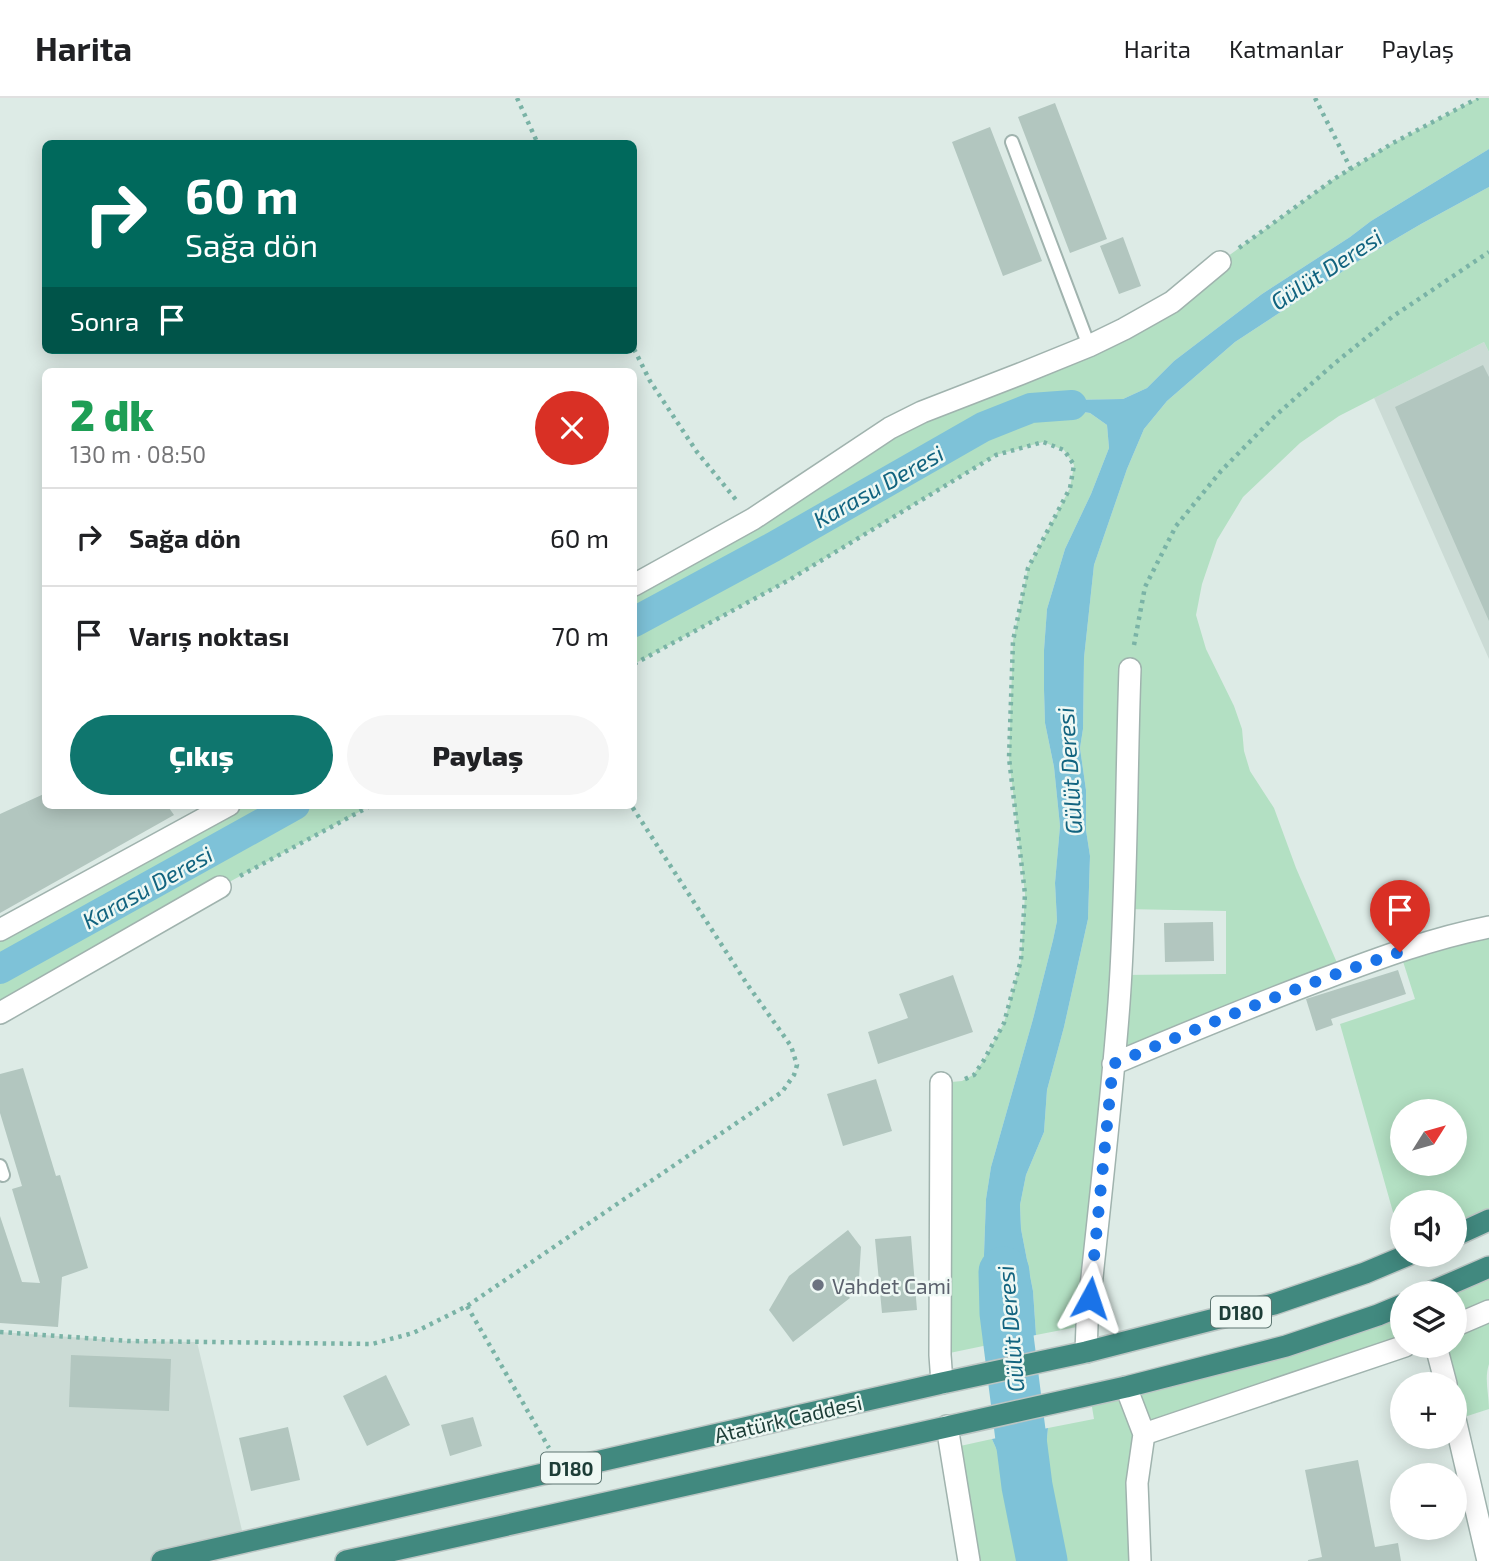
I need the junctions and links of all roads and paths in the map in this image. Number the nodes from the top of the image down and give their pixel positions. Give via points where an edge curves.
1 (517, 98) edge
2 (1315, 98) edge
3 (1478, 98) edge
4 (536, 140) edge
5 (1012, 142) dead end
6 (1351, 169) junction
7 (1489, 252) edge
8 (1220, 262) joint
9 (1089, 346) junction
10 (636, 354) edge
11 (753, 520) junction
12 (637, 583) edge
13 (637, 662) edge
14 (1130, 670) joint
15 (222, 809) edge
16 (365, 809) edge
17 (634, 809) edge
18 (220, 887) joint
19 (1489, 927) edge
20 (0, 930) edge
21 (0, 1013) edge
22 (1113, 1064) junction
23 (941, 1083) joint
24 (1489, 1220) edge
25 (1467, 1230) edge
26 (1390, 1263) edge
27 (1489, 1267) edge
28 (1457, 1281) edge
29 (467, 1306) junction
30 (1390, 1310) edge
31 (1489, 1311) edge
32 (1467, 1320) edge
33 (0, 1332) edge
34 (1390, 1351) edge
35 (1078, 1353) junction
36 (942, 1383) junction
37 (1126, 1387) junction
38 (947, 1426) junction
39 (1144, 1434) junction
40 (1462, 1449) edge
41 (562, 1470) junction
42 (162, 1561) edge
43 (346, 1561) edge
44 (969, 1561) edge
45 (1140, 1561) edge
46 (1488, 1561) edge

1 - 4 path
2 - 6 path
3 - 6 path
5 - 9 lane
6 - 8 path
7 - 14 path via 1392,317 1335,363 1221,471 1176,526 1145,587
8 - 9 street via 1172,302
9 - 11 street via 890,428
10 - 11 path via 697,452
11 - 12 street
13 - 23 path via 789,580 996,455 1043,442 1065,450 1074,465 1070,488 1028,568 1013,641 1009,758 1025,894 1021,960 1004,1023 984,1060 974,1075
14 - 22 street via 1127,855
15 - 20 street
16 - 18 path
17 - 29 path via 791,1046 797,1065 794,1075 782,1092
18 - 21 street
19 - 22 street via 1361,965
22 - 35 street via 1087,1325
23 - 36 street
24 - 25 highway
26 - 35 highway, Atatürk Caddesi / D180 via 1273,1304
27 - 28 highway
29 - 33 path via 413,1333 372,1344 128,1341
29 - 41 path
30 - 37 highway, Atatürk Caddesi / D180 via 1286,1346
31 - 32 street
34 - 39 street
35 - 36 highway, Atatürk Caddesi / D180
36 - 41 highway, Atatürk Caddesi / D180
37 - 38 highway, Atatürk Caddesi / D180
37 - 39 street
38 - 43 highway, Atatürk Caddesi / D180
38 - 44 street
39 - 45 street via 1137,1483
40 - 46 street
41 - 42 highway, Atatürk Caddesi / D180

